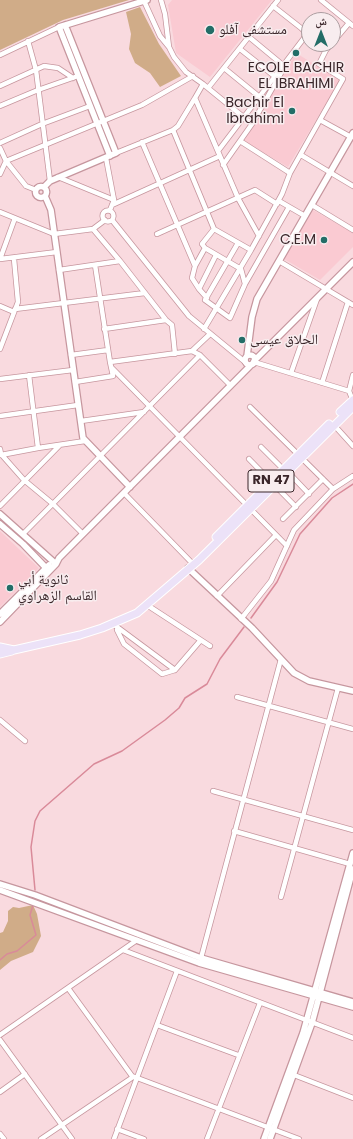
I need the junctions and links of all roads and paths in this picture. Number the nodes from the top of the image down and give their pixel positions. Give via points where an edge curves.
1 (145, 0) edge
2 (161, 0) edge
3 (278, 0) edge
4 (321, 0) edge
5 (273, 6) junction
6 (65, 24) junction
7 (351, 25) edge
8 (59, 27) junction
9 (301, 29) edge
10 (341, 34) edge
11 (249, 37) junction
12 (28, 41) junction
13 (301, 46) edge
14 (169, 47) junction
15 (240, 49) junction
16 (325, 52) edge
17 (0, 55) edge
18 (284, 66) junction
19 (224, 68) junction
20 (36, 70) junction
21 (193, 76) junction
22 (76, 77) junction
23 (277, 78) junction
24 (203, 84) junction
25 (0, 86) edge
26 (208, 88) junction
27 (38, 90) junction
28 (260, 97) junction
29 (195, 98) junction
30 (265, 101) junction
31 (0, 106) edge
32 (90, 106) junction
33 (243, 119) junction
34 (320, 120) junction
35 (100, 123) junction
36 (42, 124) junction
37 (252, 124) junction
38 (173, 130) junction
39 (352, 136) edge
40 (240, 141) junction
41 (142, 142) junction
42 (0, 143) edge
43 (46, 145) junction
44 (0, 148) edge
45 (219, 154) junction
46 (111, 156) junction
47 (301, 156) junction
48 (0, 158) edge
49 (6, 162) junction
50 (224, 165) junction
51 (190, 169) junction
52 (290, 173) junction
53 (330, 173) junction
54 (0, 174) edge
55 (58, 177) junction
56 (50, 180) junction
57 (160, 183) junction
58 (353, 186) edge
59 (44, 187) junction
60 (36, 190) junction
61 (45, 196) junction
62 (238, 198) junction
63 (113, 202) junction
64 (278, 203) junction
65 (312, 205) junction
66 (290, 207) junction
67 (110, 210) junction
68 (208, 212) junction
69 (1, 214) edge
70 (305, 216) junction
71 (15, 218) junction
72 (105, 220) junction
73 (112, 220) junction
74 (178, 225) junction
75 (93, 229) junction
76 (214, 229) junction
77 (353, 230) edge
78 (54, 234) junction
79 (157, 234) dead end
80 (259, 236) junction
81 (238, 243) junction
82 (205, 248) junction
83 (251, 250) junction
84 (57, 252) junction
85 (216, 255) junction
86 (14, 259) junction
87 (120, 261) junction
88 (279, 261) junction
89 (228, 262) junction
90 (353, 262) edge
91 (95, 265) junction
92 (195, 266) junction
93 (241, 269) junction
94 (59, 270) junction
95 (245, 284) junction
96 (199, 289) junction
97 (326, 290) junction
98 (145, 293) junction
99 (207, 298) junction
100 (100, 299) junction
101 (317, 299) junction
102 (348, 302) junction
103 (64, 304) junction
104 (353, 305) edge
105 (0, 306) edge
106 (216, 309) junction
107 (15, 310) junction
108 (166, 320) junction
109 (104, 329) junction
110 (204, 329) junction
111 (210, 334) junction
112 (0, 349) edge
113 (268, 349) junction
114 (108, 350) junction
115 (192, 351) junction
116 (175, 354) junction
117 (71, 355) junction
118 (200, 355) junction
119 (248, 358) junction
120 (110, 362) junction
121 (253, 362) junction
122 (112, 368) junction
123 (73, 370) junction
124 (291, 372) junction
125 (30, 375) junction
126 (353, 375) edge
127 (0, 379) edge
128 (237, 379) junction
129 (75, 382) junction
130 (322, 382) junction
131 (230, 385) junction
132 (349, 392) junction
133 (353, 400) edge
134 (78, 405) junction
135 (150, 407) junction
136 (250, 407) dead end
137 (353, 407) edge
138 (34, 412) junction
139 (144, 412) junction
140 (0, 416) edge
141 (81, 421) junction
142 (334, 425) junction
143 (180, 436) junction
144 (85, 441) junction
145 (60, 445) junction
146 (353, 446) edge
147 (262, 447) dead end
148 (38, 448) junction
149 (0, 449) edge
150 (1, 455) edge
151 (299, 456) junction
152 (100, 457) junction
153 (249, 459) dead end
154 (285, 470) junction
155 (353, 476) edge
156 (323, 479) junction
157 (24, 480) junction
158 (273, 483) junction
159 (130, 487) junction
160 (333, 489) junction
161 (124, 493) junction
162 (309, 494) junction
163 (53, 504) junction
164 (0, 506) edge
165 (296, 507) junction
166 (248, 508) junction
167 (0, 514) edge
168 (283, 519) dead end
169 (0, 524) edge
170 (23, 534) junction
171 (83, 534) junction
172 (276, 535) junction
173 (287, 546) junction
174 (54, 563) junction
175 (191, 566) junction
176 (48, 570) junction
177 (217, 596) junction
178 (147, 605) junction
179 (0, 614) edge
180 (242, 618) junction
181 (0, 622) edge
182 (115, 626) junction
183 (200, 641) junction
184 (210, 646) dead end
185 (0, 647) edge
186 (14, 650) junction
187 (0, 654) edge
188 (281, 659) junction
189 (175, 670) junction
190 (338, 688) junction
191 (353, 690) edge
192 (237, 697) dead end
193 (268, 705) junction
194 (0, 720) edge
195 (328, 722) junction
196 (353, 729) edge
197 (25, 741) dead end
198 (213, 791) dead end
199 (242, 800) junction
200 (302, 816) junction
201 (234, 830) junction
202 (353, 830) edge
203 (294, 848) junction
204 (353, 853) edge
205 (350, 864) junction
206 (353, 870) edge
207 (0, 884) edge
208 (0, 890) edge
209 (281, 897) dead end
210 (137, 940) junction
211 (123, 950) junction
212 (201, 958) junction
213 (177, 971) junction
214 (68, 988) junction
215 (316, 994) junction
216 (353, 1002) edge
217 (260, 1003) junction
218 (353, 1007) edge
219 (309, 1022) junction
220 (157, 1025) junction
221 (0, 1035) edge
222 (353, 1038) edge
223 (0, 1040) edge
224 (238, 1055) junction
225 (25, 1074) junction
226 (294, 1075) junction
227 (135, 1078) junction
228 (0, 1092) edge
229 (353, 1098) edge
230 (218, 1109) junction
231 (62, 1125) junction
232 (271, 1128) junction
233 (117, 1129) junction
234 (0, 1134) edge
235 (4, 1139) edge
236 (41, 1139) edge
237 (72, 1139) edge
238 (114, 1139) edge
239 (144, 1139) edge
240 (207, 1139) edge
241 (264, 1139) edge
242 (270, 1139) edge
243 (299, 1139) edge

1 - 6 street
1 - 14 street via 160,36
2 - 14 street
3 - 5 street
4 - 7 street
5 - 9 street
5 - 11 street
6 - 8 street
6 - 35 street
7 - 10 street
8 - 12 street
8 - 22 street
11 - 15 street
11 - 18 street
12 - 17 street
12 - 20 street
13 - 18 street
14 - 21 street via 174,57
15 - 19 street
15 - 23 street
16 - 34 street via 319,64 343,79
18 - 23 street
19 - 26 street
19 - 28 street
20 - 22 street via 52,66
20 - 25 street
20 - 27 street
21 - 24 street
21 - 35 street via 142,105
22 - 27 street
22 - 32 street
23 - 28 street
23 - 30 street
24 - 26 street
24 - 29 street
26 - 33 street
27 - 31 street
27 - 36 street
28 - 30 street
28 - 33 street
29 - 38 street
29 - 45 street
30 - 37 street
32 - 35 street
32 - 36 street
33 - 37 street
33 - 45 street
34 - 39 street
34 - 47 street
35 - 43 street
35 - 46 street
36 - 42 street
36 - 43 street
37 - 40 street
38 - 41 street
38 - 51 street
39 - 53 street
40 - 50 street
40 - 52 street
41 - 46 street
41 - 57 street
43 - 49 street
43 - 56 street
44 - 49 street
45 - 50 street
45 - 51 street
46 - 55 street
46 - 63 street
47 - 52 street
47 - 53 street
48 - 49 street
49 - 54 street
49 - 60 street via 26,186
50 - 62 street
51 - 57 street
51 - 68 street
52 - 64 street
53 - 58 street
53 - 65 street
55 - 56 street
55 - 63 street
56 - 59 street
57 - 63 street
57 - 74 street
59 - 60 street via 40,186
59 - 61 street via 47,191
60 - 61 street via 38,197
61 - 78 street via 51,210
62 - 64 street via 255,190
62 - 68 street
62 - 80 street
63 - 67 street
64 - 66 street
64 - 80 street
65 - 70 street
65 - 77 street
66 - 70 street
66 - 95 street
67 - 72 street via 104,213
67 - 73 street via 114,215
68 - 74 street
68 - 76 street
69 - 71 street
70 - 88 street
71 - 78 street
71 - 86 street via 0,259
72 - 73 street
72 - 75 street
73 - 110 street via 189,316
74 - 79 street
74 - 92 street
75 - 78 street
75 - 87 street
76 - 81 street
76 - 82 street via 202,244
78 - 84 street
80 - 83 street
81 - 83 street
81 - 89 street
82 - 85 street
82 - 92 street
83 - 93 street
84 - 86 street
84 - 94 street
85 - 89 street
85 - 96 street
86 - 107 street via 18,302
87 - 91 street
87 - 98 street
88 - 97 street
88 - 119 street via 254,308
89 - 93 street
89 - 99 street
90 - 97 street
91 - 94 street
91 - 100 street
92 - 96 street via 192,278
93 - 95 street
93 - 106 street
94 - 103 street
95 - 106 street via 230,318
96 - 99 street
97 - 101 street
97 - 102 street
98 - 100 street
98 - 108 street
99 - 106 street via 205,300
100 - 103 street
100 - 109 street
101 - 113 street
101 - 124 street
102 - 104 street
102 - 130 street
103 - 107 street
103 - 117 street
105 - 107 street
106 - 110 street
107 - 112 street
108 - 109 street
108 - 116 street via 172,325
109 - 114 street
110 - 111 street
111 - 115 street
111 - 119 street
113 - 119 street
113 - 121 street
114 - 117 street
114 - 120 street
115 - 116 street
115 - 118 street
116 - 120 street
117 - 123 street
118 - 131 street
118 - 135 street
119 - 121 street
119 - 121 street
119 - 128 street
120 - 122 street
121 - 124 street
121 - 128 street
122 - 129 street via 113,376
122 - 135 street
123 - 125 street
123 - 129 street
124 - 130 street
125 - 127 street
125 - 138 street
126 - 132 street
128 - 131 street
129 - 134 street
130 - 132 street
131 - 143 street
132 - 133 street
133 - 151 main road, RN 47
134 - 138 street
134 - 141 street
135 - 139 street
135 - 143 street
136 - 151 street
137 - 142 main road, RN 47
138 - 140 street
138 - 148 street
139 - 141 street
139 - 152 street
141 - 144 street
142 - 146 street
142 - 151 main road, RN 47
143 - 159 street
143 - 166 street
144 - 145 street
144 - 152 street
145 - 148 street
145 - 157 street
147 - 154 street
148 - 150 street
149 - 150 street
150 - 157 street
151 - 154 main road, RN 47
151 - 156 street
152 - 159 street
152 - 163 street
153 - 158 street
154 - 158 main road, RN 47
154 - 162 street
155 - 160 street
156 - 160 street
156 - 162 street
157 - 163 street
157 - 164 street
158 - 165 street
158 - 166 main road, RN 47
159 - 161 street
160 - 173 street via 294,530
161 - 171 street
161 - 175 street
162 - 165 street
163 - 170 street
163 - 171 street
165 - 168 street
166 - 172 street
166 - 175 main road, RN 47
167 - 170 street
169 - 176 street
170 - 174 street
171 - 174 street
172 - 173 street
172 - 177 street
173 - 180 street via 271,581
174 - 176 street
175 - 177 street
175 - 178 main road, RN 47
176 - 179 street
176 - 181 street
177 - 180 street
178 - 182 main road, RN 47
178 - 183 street
180 - 188 street
182 - 186 main road, RN 47
182 - 189 street
182 - 189 street via 124,644 162,674
183 - 184 street
183 - 189 street
185 - 186 main road, RN 47
186 - 187 main road
188 - 190 street via 294,673 309,681
188 - 193 street
190 - 191 street
190 - 195 street
192 - 193 street
193 - 195 street
193 - 199 street
194 - 197 street
195 - 196 street
195 - 200 street
198 - 199 street
199 - 200 street
199 - 201 street
200 - 202 street
200 - 203 street
201 - 203 street
201 - 212 street
203 - 205 street
203 - 209 street
204 - 205 street
205 - 215 street
206 - 215 street
207 - 212 street
208 - 210 street
210 - 211 street
210 - 215 street via 210,967
211 - 213 street
211 - 214 street
212 - 215 street
213 - 217 street
213 - 220 street
214 - 221 street
214 - 227 street via 125,1070
215 - 216 street
215 - 218 street
215 - 219 street
217 - 219 street
217 - 224 street
219 - 222 street
219 - 226 street
219 - 232 street
220 - 224 street
220 - 227 street
223 - 225 street
224 - 230 street
225 - 228 street
225 - 231 street
226 - 229 street
226 - 232 street
227 - 230 street
227 - 231 street
227 - 233 street
230 - 232 street
230 - 240 street
231 - 236 street
231 - 237 street
232 - 241 street
232 - 242 street
232 - 243 street
233 - 238 street
233 - 239 street
234 - 235 street

